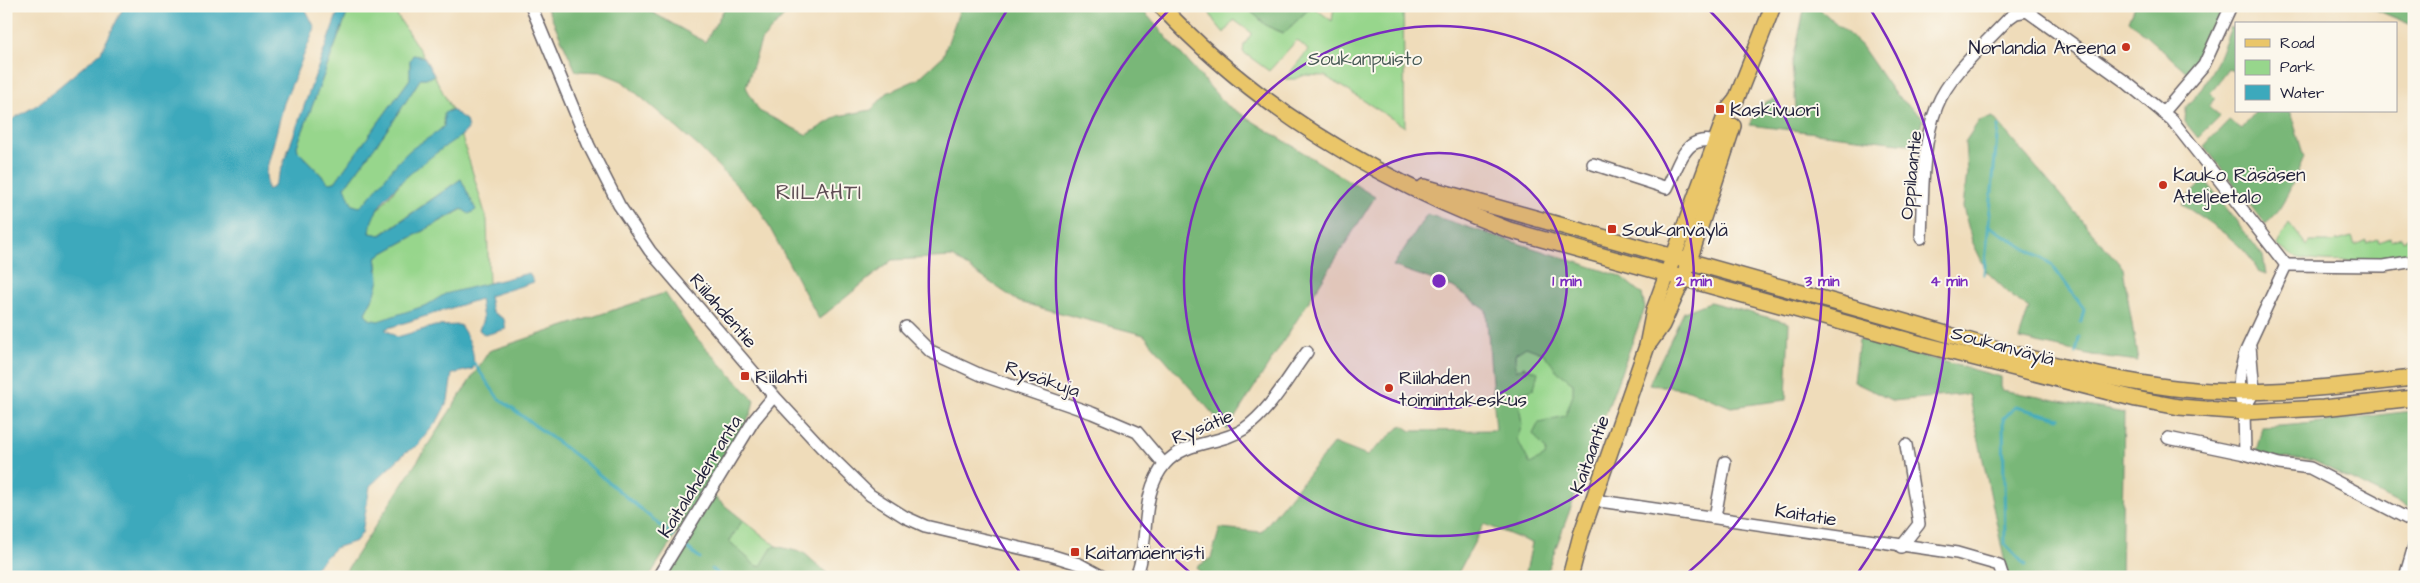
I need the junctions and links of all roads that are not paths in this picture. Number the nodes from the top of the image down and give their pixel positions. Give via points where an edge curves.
1 (531, 6) edge
2 (1161, 6) edge
3 (1772, 6) edge
4 (2230, 6) edge
5 (2163, 112) junction
6 (1721, 144) junction
7 (1594, 164) dead end
8 (1396, 179) junction
9 (1921, 238) dead end
10 (1674, 258) junction
11 (1689, 262) junction
12 (2414, 262) edge
13 (2286, 265) junction
14 (1667, 274) junction
15 (1683, 279) junction
16 (906, 328) dead end
17 (1647, 346) junction
18 (1306, 352) dead end
19 (2414, 378) edge
20 (2246, 391) junction
21 (774, 396) junction
22 (2414, 398) edge
23 (2244, 412) junction
24 (2168, 438) dead end
25 (1906, 444) dead end
26 (2244, 454) junction
27 (1725, 462) dead end
28 (1164, 464) junction
29 (1593, 500) junction
30 (1715, 517) junction
31 (2414, 522) edge
32 (1901, 546) junction
33 (2414, 546) edge
34 (658, 577) edge
35 (1103, 577) edge
36 (1135, 577) edge
37 (1570, 577) edge
38 (2003, 577) edge
39 (2404, 577) edge

1 - 21 street, Riilahdentie via 589,146 619,206 650,251
2 - 8 main road, Soukanväylä via 1212,57 1261,98 1297,123
3 - 6 main road via 1736,100 1736,116
4 - 5 street via 2204,64
5 - 9 street, Oppilaantie via 2039,19 2027,11 2016,13 1959,73 1937,106 1924,167
5 - 13 street, Oppilaantie via 2189,140
6 - 7 street via 1701,139 1689,145 1667,188
6 - 10 main road, Kaitaantie
6 - 11 main road, Kaitaantie
8 - 10 main road, Soukanväylä
8 - 14 main road, Soukanväylä via 1451,208 1509,230
10 - 11 main road, Soukanväylä
10 - 14 main road, Kaitaantie
11 - 15 main road, Kaitaantie
11 - 20 main road, Soukanväylä via 1912,323 2022,357 2146,384
12 - 13 street via 2384,266
13 - 20 street via 2250,343
14 - 15 main road, Soukanväylä
14 - 17 main road, Kaitaantie via 1654,310
15 - 17 main road, Kaitaantie via 1662,325
15 - 23 main road, Soukanväylä via 2047,378 2179,407
16 - 28 street, Rysäkuja via 931,352 981,375 1137,432
17 - 29 main road, Kaitaantie
18 - 28 street, Rysätie via 1271,402 1244,428 1229,437 1184,449
19 - 20 main road, Soukanväylä
20 - 23 street
21 - 34 street, Kaitalahdenranta via 754,420
21 - 35 street, Riilahdentie via 870,495 904,517 925,526 1050,555 1079,564
22 - 23 main road, Soukanväylä
23 - 26 street
24 - 26 street
25 - 32 street via 1919,524
26 - 31 street via 2310,468
27 - 30 street
28 - 36 street, Rysätie via 1153,483 1141,562
29 - 30 street, Kaitatie
29 - 37 main road, Kaitaantie
30 - 32 street, Kaitatie
32 - 38 street, Kaitatie via 1957,553 1999,565
33 - 39 street

